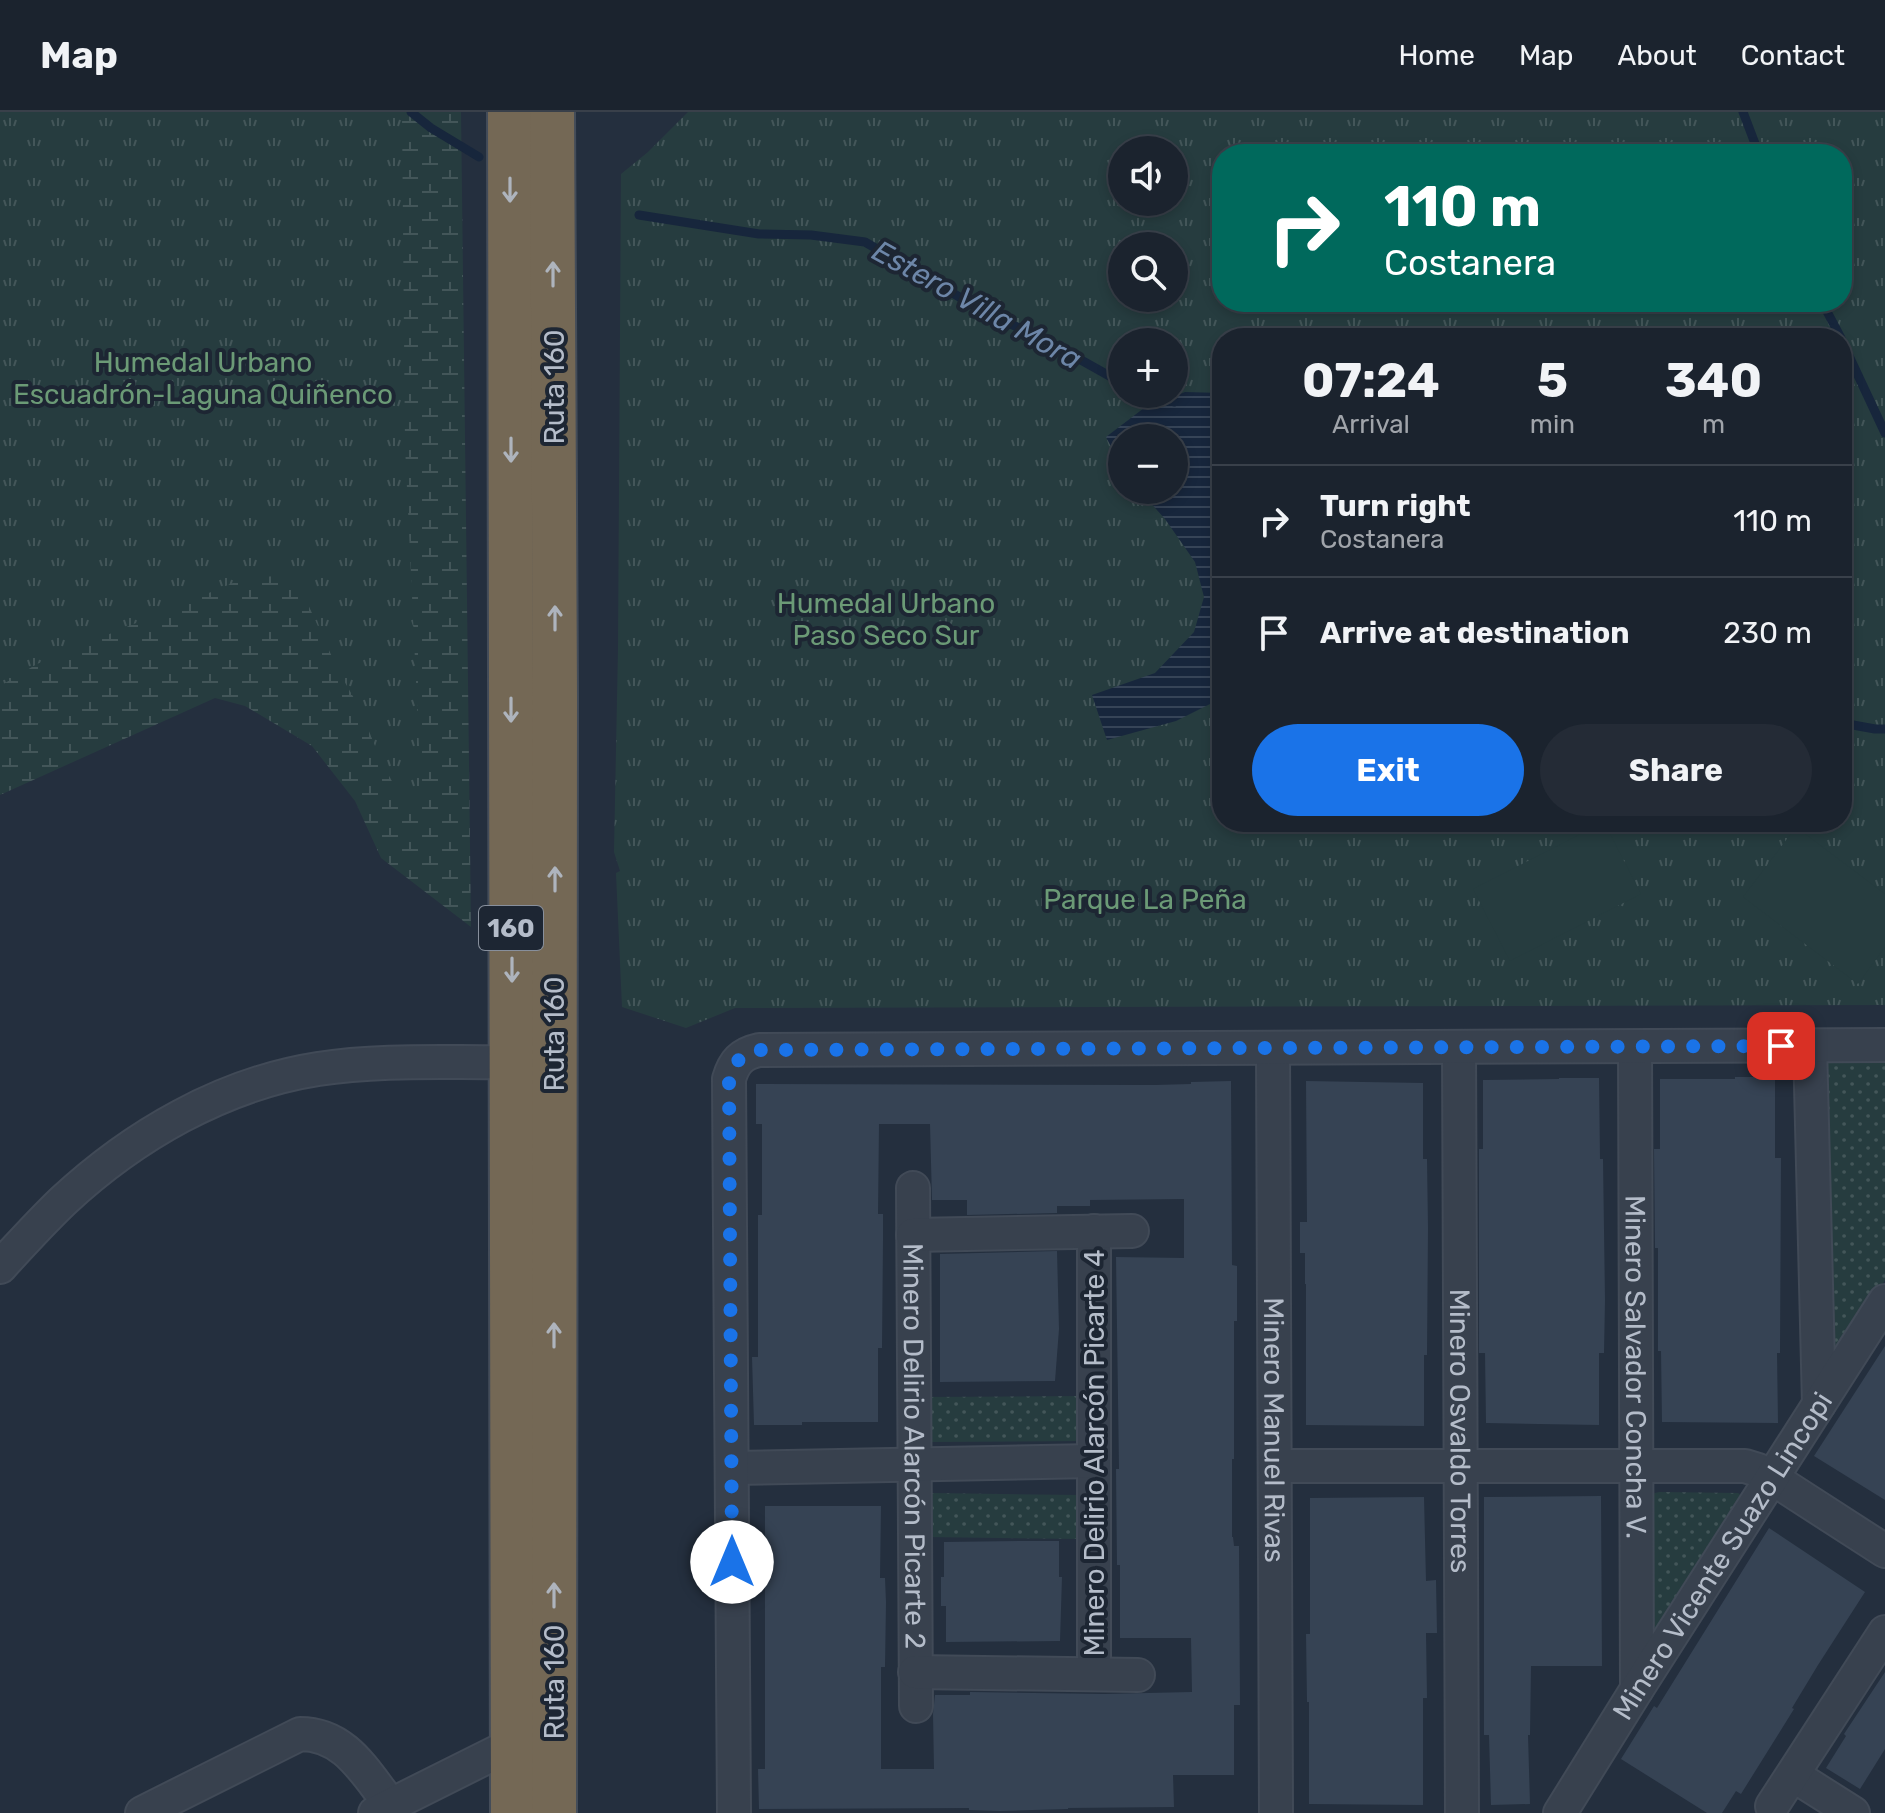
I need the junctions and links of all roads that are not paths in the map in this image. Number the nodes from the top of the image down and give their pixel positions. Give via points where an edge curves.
1 (510, 112) edge
2 (552, 112) edge
3 (1810, 1045) junction
4 (1885, 1045) edge
5 (1459, 1047) junction
6 (1635, 1047) junction
7 (1273, 1048) junction
8 (512, 1062) junction
9 (913, 1188) dead end
10 (1094, 1231) junction
11 (1132, 1231) dead end
12 (913, 1235) junction
13 (0, 1267) edge
14 (1885, 1301) edge
15 (1819, 1404) junction
16 (1094, 1461) junction
17 (914, 1464) junction
18 (1637, 1465) junction
19 (1275, 1466) junction
20 (1461, 1466) junction
21 (732, 1468) junction
22 (1772, 1478) junction
23 (1885, 1551) edge
24 (1885, 1632) edge
25 (915, 1672) junction
26 (1094, 1674) junction
27 (1138, 1675) dead end
28 (1637, 1689) junction
29 (916, 1706) dead end
30 (513, 1744) junction
31 (1793, 1775) junction
32 (1772, 1806) dead end
33 (386, 1810) edge
34 (142, 1813) edge
35 (513, 1813) edge
36 (554, 1813) edge
37 (734, 1813) edge
38 (1276, 1813) edge
39 (1462, 1813) edge
40 (1560, 1813) edge
41 (1853, 1813) edge

1 -> 8 highway, Ruta 160 / 160
36 -> 2 highway, Ruta 160 / 160
3 - 4 street
3 - 6 street
3 - 15 street
5 - 6 street
5 - 7 street
5 - 20 street, Minero Osvaldo Torres
6 - 18 street, Minero Salvador Concha V.
7 - 19 street, Minero Manuel Rivas
7 - 21 street via 759,1050 740,1057 729,1079
8 - 13 street via 317,1069 278,1077 202,1105 107,1164
8 - 30 highway, Ruta 160 / 160
9 - 12 street, Minero Delirio Alarcón Picarte 2
10 - 11 street
10 - 12 street
10 - 16 street, Minero Delirio Alarcón Picarte 4
12 - 17 street, Minero Delirio Alarcón Picarte 2
14 - 15 street, Minero Vicente Suazo Lincopi
15 - 22 street, Minero Vicente Suazo Lincopi
16 - 17 street
16 - 26 street, Minero Delirio Alarcón Picarte 4
17 - 21 street
17 - 25 street, Minero Delirio Alarcón Picarte 2
18 - 20 street
18 - 22 street via 1745,1466
18 - 28 street, Minero Salvador Concha V.
19 - 20 street
19 - 38 street, Minero Manuel Rivas
20 - 39 street, Minero Osvaldo Torres
21 - 37 street
22 - 23 street
22 - 28 street, Minero Vicente Suazo Lincopi
24 - 31 street
25 - 26 street
25 - 29 street, Minero Delirio Alarcón Picarte 2
26 - 27 street
28 - 40 street, Minero Vicente Suazo Lincopi
30 - 33 street
30 - 35 highway, Ruta 160 / 160
31 - 32 street
31 - 41 street
33 - 34 street via 347,1751 322,1736 300,1734

